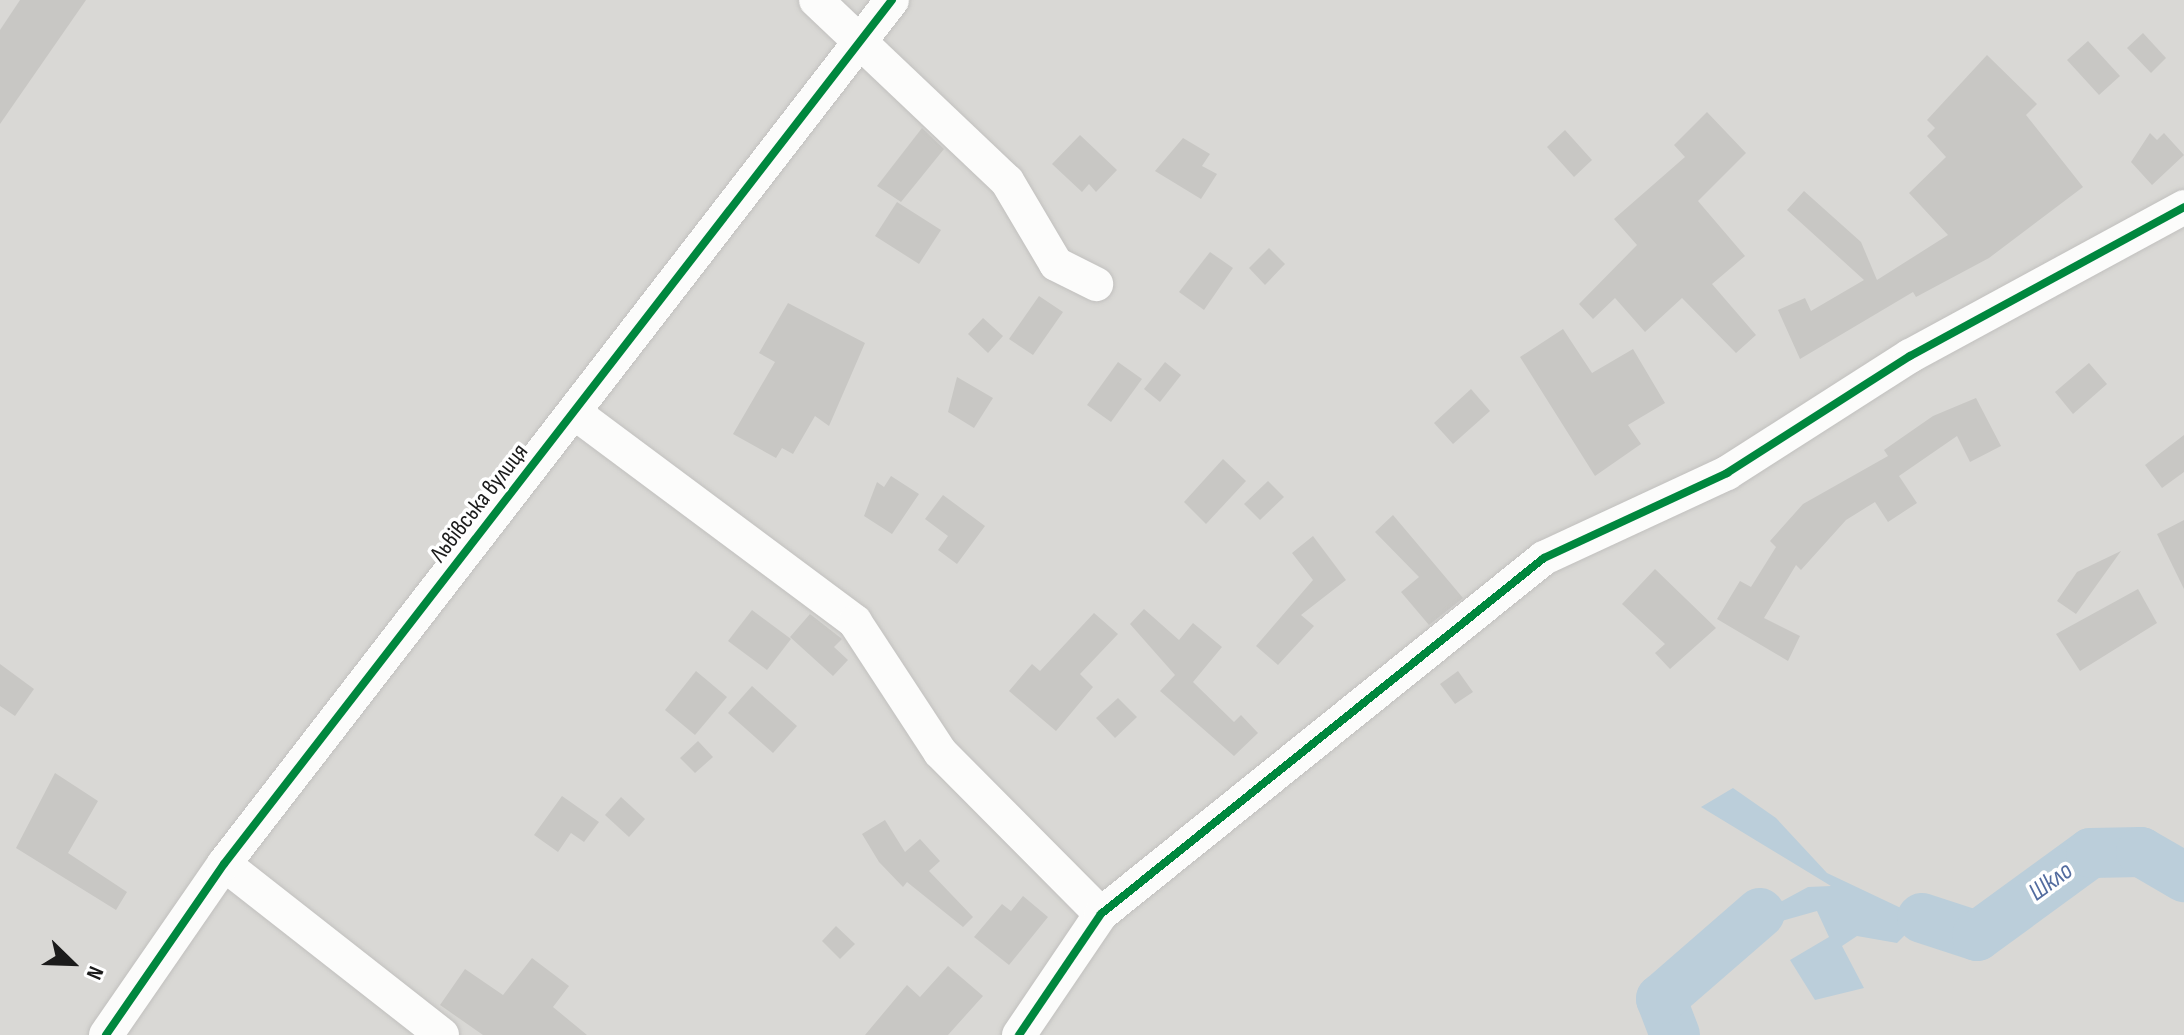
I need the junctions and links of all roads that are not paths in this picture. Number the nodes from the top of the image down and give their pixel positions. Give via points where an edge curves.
1 (816, 0) edge
2 (892, 0) edge
3 (862, 39) junction
4 (2184, 207) edge
5 (1096, 284) dead end
6 (575, 413) junction
7 (224, 864) junction
8 (1101, 914) junction
9 (106, 1035) edge
10 (442, 1035) edge
11 (1019, 1035) edge

1 - 3 street
2 - 3 street, Львівська вулиця
3 - 5 street via 1007,181 1056,264
3 - 6 street, Львівська вулиця
4 - 8 street via 1910,356 1727,473 1544,558
6 - 7 street, Львівська вулиця
6 - 8 street via 855,622 940,752
7 - 9 street, Львівська вулиця
7 - 10 street
8 - 11 street

